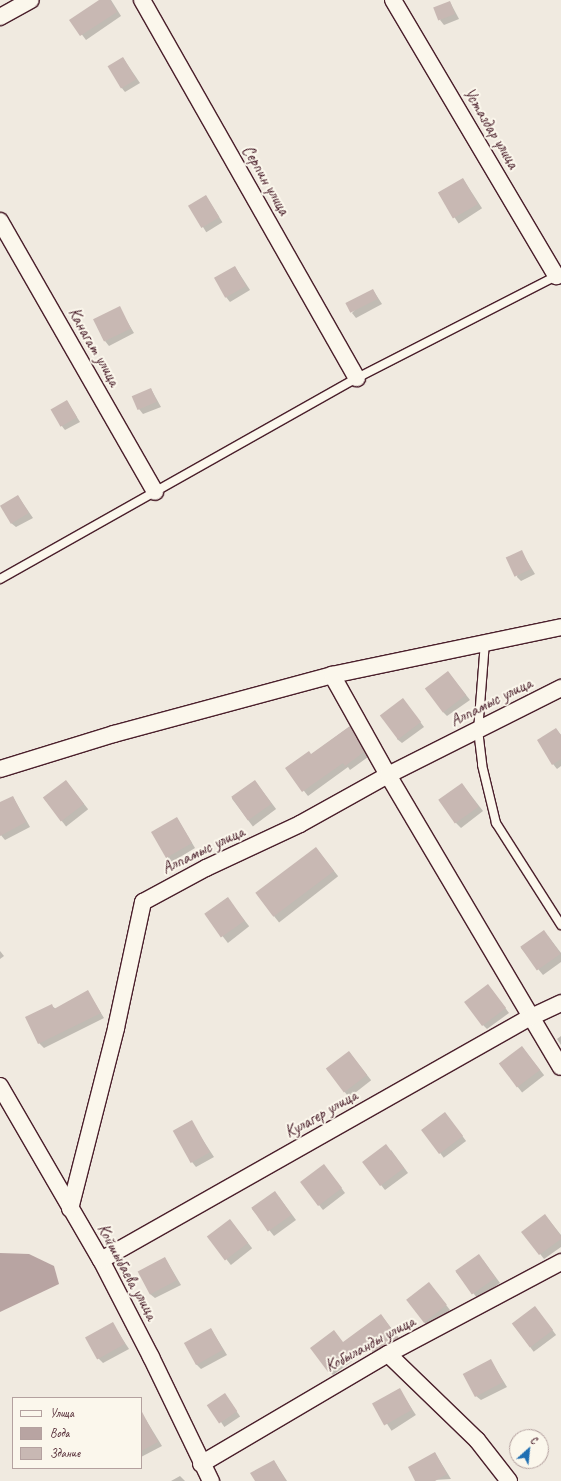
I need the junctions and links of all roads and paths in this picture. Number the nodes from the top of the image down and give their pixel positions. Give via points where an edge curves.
1 (31, 0) edge
2 (142, 0) edge
3 (393, 0) edge
4 (0, 17) edge
5 (0, 221) edge
6 (558, 275) edge
7 (357, 378) junction
8 (155, 492) junction
9 (0, 579) edge
10 (561, 627) edge
11 (485, 642) junction
12 (332, 675) junction
13 (561, 688) edge
14 (478, 730) junction
15 (0, 769) edge
16 (388, 776) junction
17 (561, 925) edge
18 (561, 1003) edge
19 (531, 1017) junction
20 (561, 1067) edge
21 (0, 1086) edge
22 (70, 1209) junction
23 (101, 1260) junction
24 (561, 1262) edge
25 (388, 1354) junction
26 (201, 1464) junction
27 (211, 1481) edge
28 (509, 1481) edge

1 - 4 street
2 - 7 street, Серпин улица
3 - 6 street, Устаздар улица
5 - 8 street, Канагат улица
6 - 7 lane
7 - 8 lane
8 - 9 lane
10 - 11 street
11 - 12 street
11 - 14 lane
12 - 15 street via 114,734
12 - 16 street
13 - 14 street, Алпамыс улица
14 - 16 street, Алпамыс улица
14 - 17 lane via 482,765 496,823
16 - 19 street
16 - 22 street, Алпамыс улица via 300,824 206,868 143,902 116,1028
18 - 19 street, Кулагер улица
19 - 20 street
19 - 23 street, Кулагер улица
21 - 22 street, Койшыбаева улица
22 - 23 street, Койшыбаева улица
23 - 26 street, Койшыбаева улица via 151,1357
24 - 25 street, Кобыланды улица
25 - 26 street, Кобыланды улица
25 - 28 street via 477,1440
26 - 27 street, Койшыбаева улица

